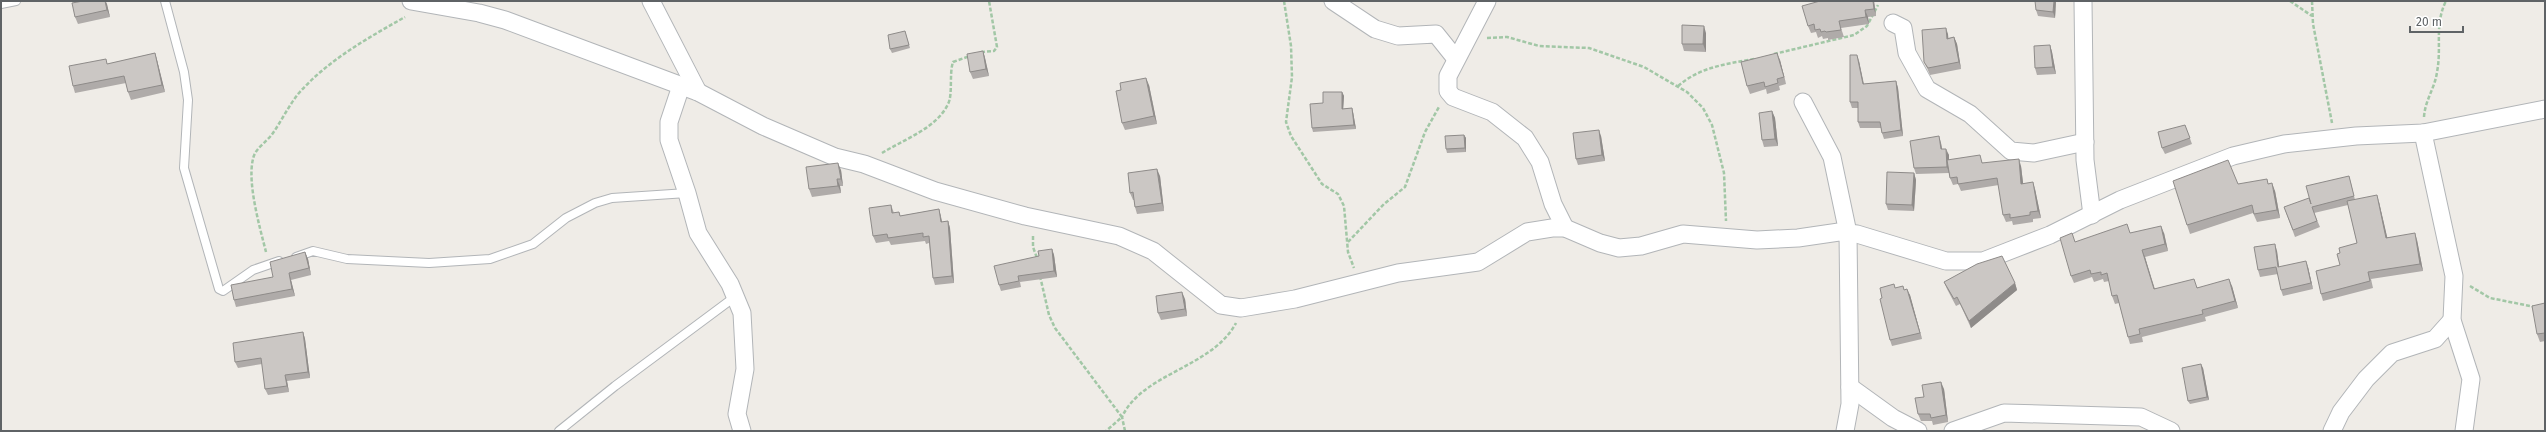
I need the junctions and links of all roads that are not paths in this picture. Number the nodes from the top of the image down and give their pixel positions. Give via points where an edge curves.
1 (16, 1) edge
2 (165, 1) edge
3 (411, 1) edge
4 (651, 1) edge
5 (1333, 1) edge
6 (1487, 1) edge
7 (2083, 1) edge
8 (1, 4) edge
9 (1893, 23) dead end
10 (1456, 60) junction
11 (681, 86) junction
12 (698, 92) junction
13 (1803, 102) dead end
14 (2545, 109) edge
15 (2423, 133) junction
16 (2085, 142) junction
17 (687, 193) junction
18 (2092, 215) junction
19 (1565, 228) junction
20 (1848, 233) junction
21 (736, 296) junction
22 (2452, 320) junction
23 (1850, 387) junction
24 (1850, 404) junction
25 (559, 431) edge
26 (742, 431) edge
27 (1845, 431) edge
28 (1856, 431) edge
29 (1918, 431) edge
30 (1953, 431) edge
31 (2171, 431) edge
32 (2332, 431) edge
33 (2464, 431) edge

1 - 8 lane
2 - 17 lane via 184,72 188,100 184,168 219,289 223,291 232,283 269,264 313,251 347,259 429,263 490,259 533,244 566,218 595,203 619,197
3 - 11 street via 506,20
4 - 12 street
5 - 10 street via 1375,29 1398,36 1436,34
6 - 10 street
7 - 16 street
9 - 16 street via 1903,28 1907,53 1927,89 1970,114 2012,151 2034,153
10 - 19 street via 1448,76 1450,94 1492,112 1525,138 1540,162 1553,204
11 - 12 street
11 - 17 street via 669,122 669,140
12 - 19 street via 835,157 864,164 935,191 1032,217 1119,236 1153,250 1221,305 1242,308 1295,299 1398,273 1478,262 1527,232
13 - 20 street via 1832,157
14 - 15 street
15 - 18 street via 2284,144 2233,156 2169,179
15 - 22 street via 2454,276
16 - 18 street
17 - 21 street via 698,233
18 - 20 street via 2050,235 1983,261 1964,263 1946,261
19 - 20 street via 1619,248 1641,246 1683,234 1757,240
20 - 23 street
21 - 25 lane
21 - 26 street via 742,313 745,369 738,414
22 - 32 street via 2435,339 2392,353 2366,379 2341,412
22 - 33 street via 2471,379
23 - 24 street
23 - 29 street via 1892,418
24 - 27 street
24 - 28 street
30 - 31 street via 2004,413 2141,417

